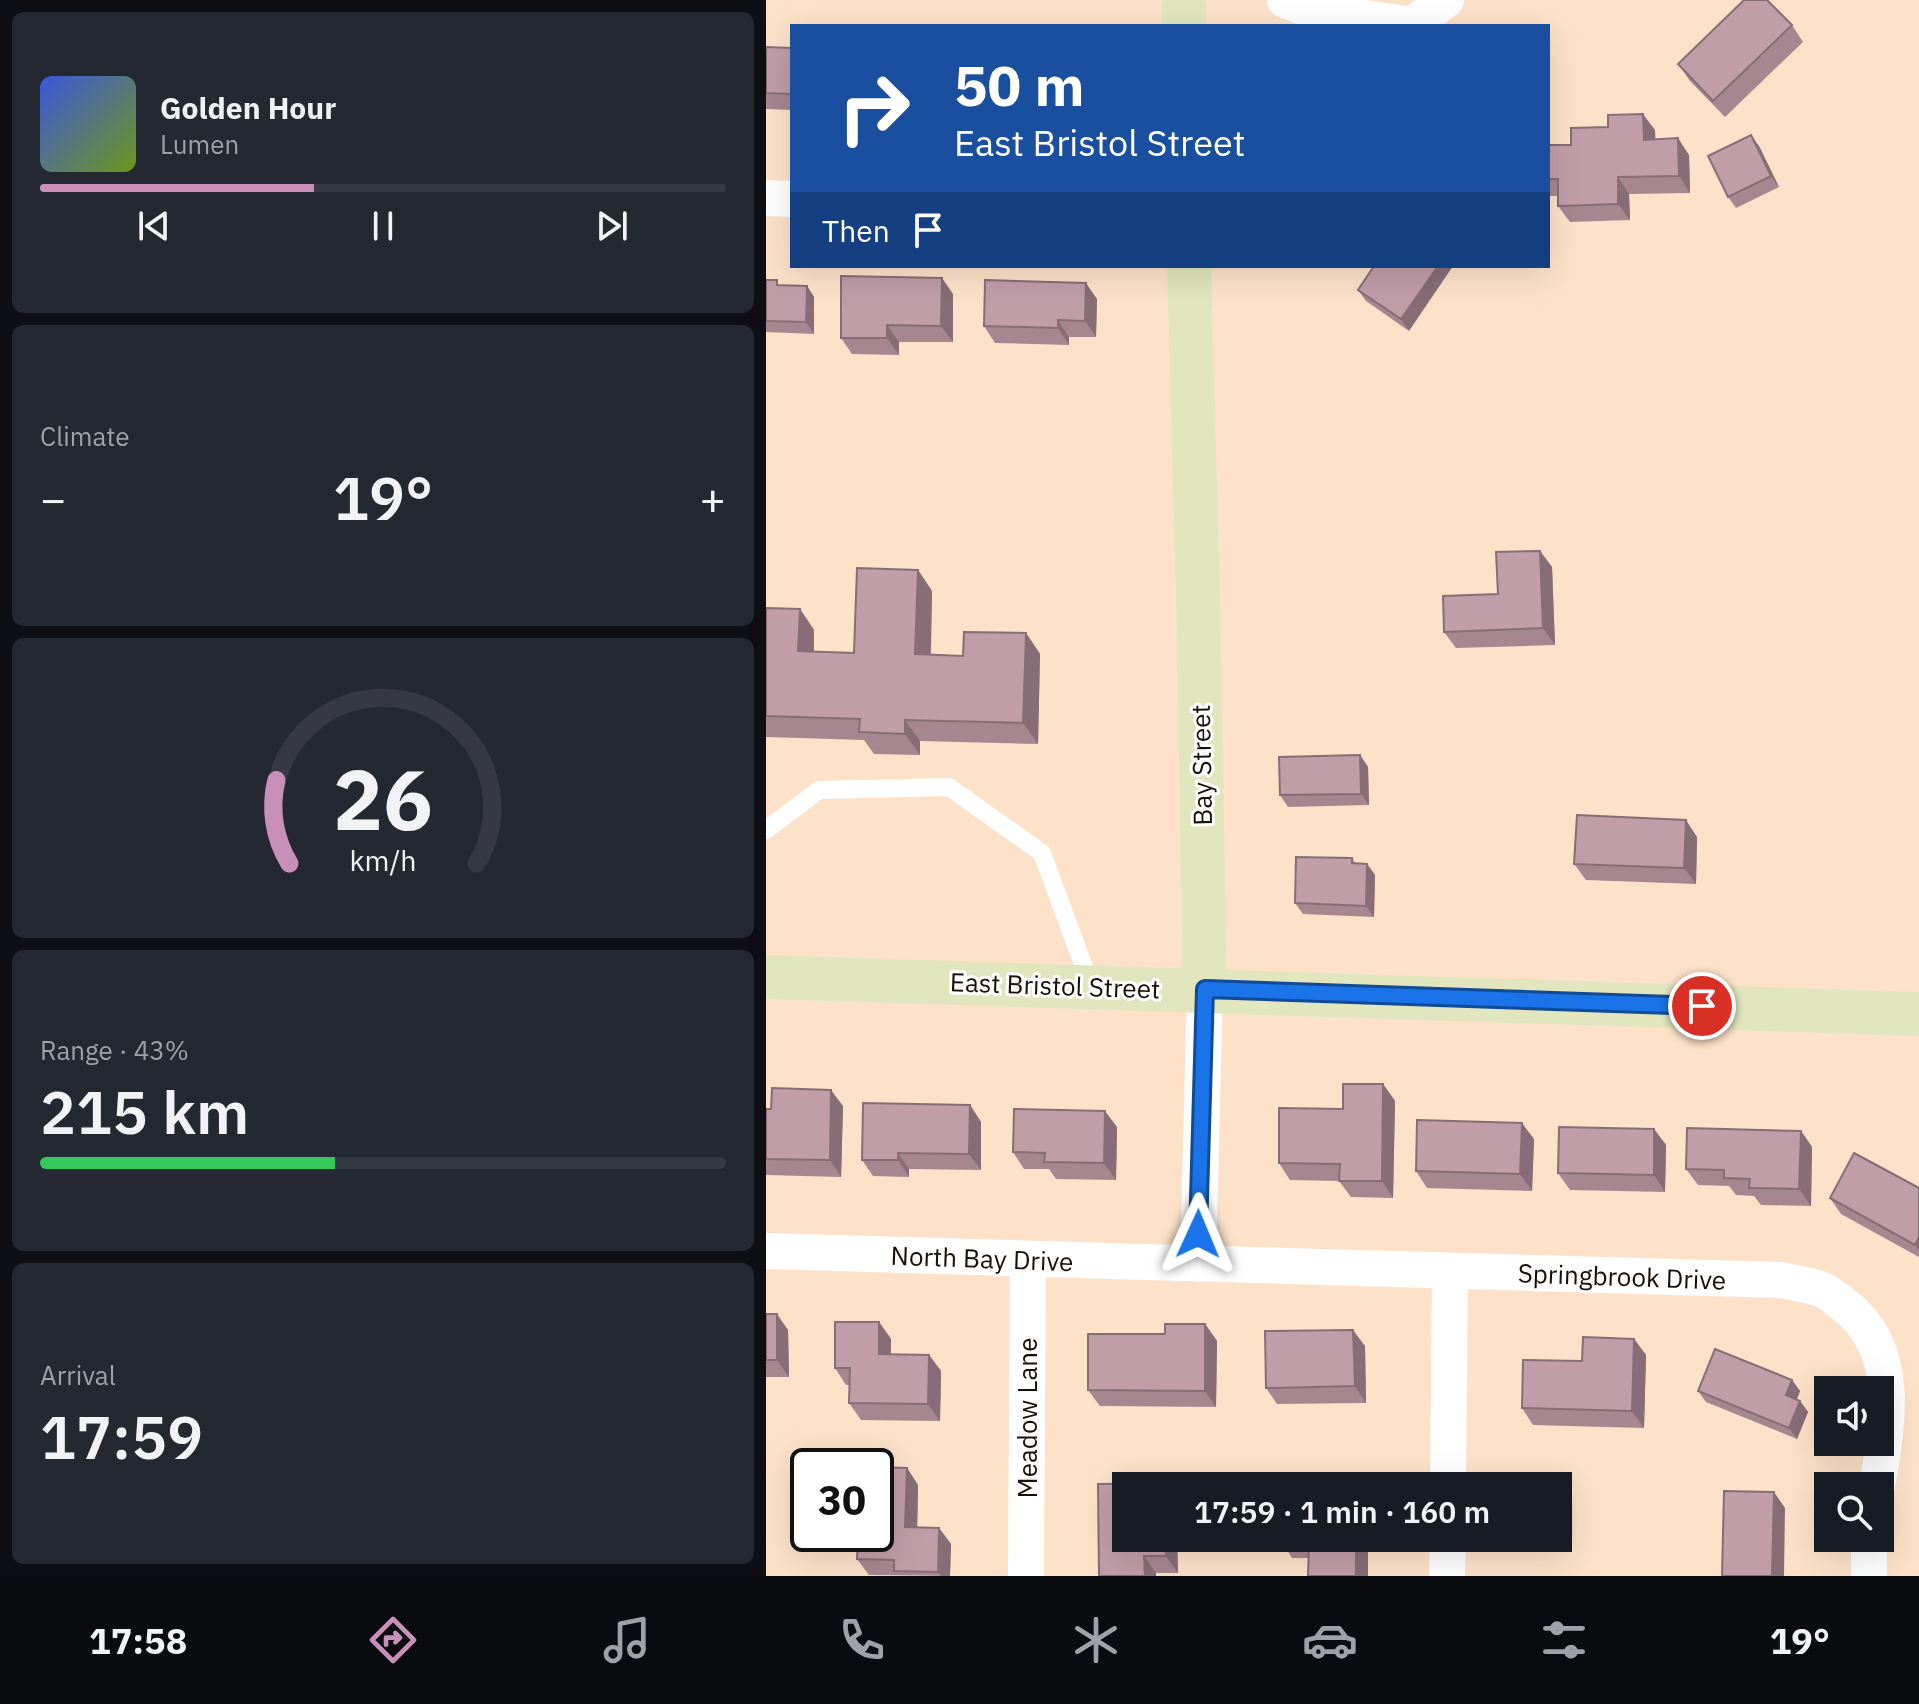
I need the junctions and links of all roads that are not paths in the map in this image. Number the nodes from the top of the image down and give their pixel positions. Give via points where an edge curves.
1 (1184, 0) edge
2 (1285, 0) edge
3 (1446, 0) edge
4 (1184, 24) edge
5 (1399, 24) edge
6 (1415, 24) edge
7 (766, 198) edge
8 (790, 199) edge
9 (1189, 268) edge
10 (766, 830) edge
11 (766, 977) edge
12 (1091, 986) junction
13 (1205, 989) junction
14 (1919, 1014) edge
15 (766, 1251) edge
16 (1028, 1260) junction
17 (1198, 1264) junction
18 (1450, 1271) junction
19 (1448, 1472) edge
20 (1879, 1472) edge
21 (1448, 1552) edge
22 (1869, 1552) edge
23 (1026, 1576) edge
24 (1447, 1576) edge
25 (1869, 1576) edge

1 - 4 main road
2 - 5 street via 1311,10
3 - 6 street
7 - 8 street
9 - 13 main road, Bay Street
10 - 12 lane via 819,790 949,787 1042,853
11 - 12 main road, East Bristol Street
12 - 13 main road, East Bristol Street
13 - 14 main road, East Bristol Street
13 - 17 street, Bay Street
15 - 16 street, North Bay Drive
16 - 17 street, North Bay Drive
16 - 23 street, Meadow Lane
17 - 18 street, Springbrook Drive
18 - 19 street
18 - 20 street, Springbrook Drive via 1781,1280 1824,1290 1857,1315 1879,1349 1888,1384
21 - 24 street
22 - 25 street

